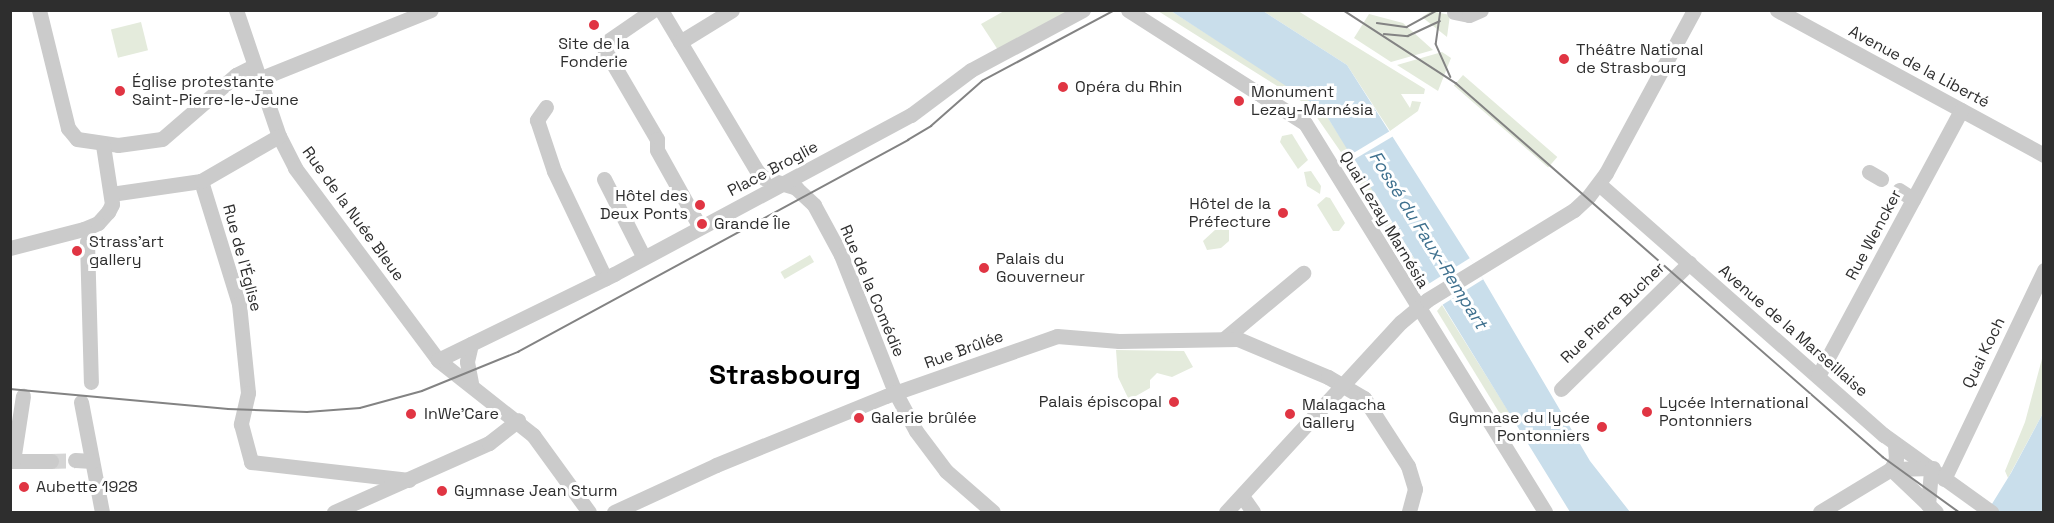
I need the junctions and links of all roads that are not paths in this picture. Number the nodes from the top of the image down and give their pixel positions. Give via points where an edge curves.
1 (39, 10) edge
2 (236, 10) edge
3 (431, 10) edge
4 (653, 10) edge
5 (661, 10) edge
6 (732, 10) edge
7 (1083, 10) edge
8 (1128, 10) edge
9 (1481, 10) edge
10 (1694, 10) edge
11 (1777, 10) edge
12 (1454, 12) edge
13 (680, 42) junction
14 (256, 73) junction
15 (546, 107) dead end
16 (1961, 110) junction
17 (279, 136) junction
18 (103, 145) junction
19 (2043, 155) edge
20 (604, 179) dead end
21 (201, 181) junction
22 (785, 183) junction
23 (1599, 184) junction
24 (1899, 190) dead end
25 (111, 194) junction
26 (1914, 199) junction
27 (697, 222) dead end
28 (87, 242) dead end
29 (10, 248) edge
30 (641, 252) dead end
31 (1689, 263) junction
32 (2043, 270) edge
33 (1303, 273) dead end
34 (605, 278) junction
35 (1422, 305) junction
36 (1225, 338) junction
37 (471, 344) junction
38 (438, 360) junction
39 (1818, 376) junction
40 (91, 382) dead end
41 (471, 383) junction
42 (1341, 384) junction
43 (1561, 389) dead end
44 (895, 393) junction
45 (23, 396) dead end
46 (81, 402) dead end
47 (518, 420) junction
48 (1895, 444) junction
49 (75, 460) tunnel mouth
50 (12, 461) edge
51 (51, 461) tunnel mouth
52 (92, 461) junction
53 (1891, 469) junction
54 (1938, 474) junction
55 (409, 480) junction
56 (1242, 496) junction
57 (1932, 509) edge
58 (102, 513) edge
59 (334, 513) edge
60 (589, 513) edge
61 (614, 513) edge
62 (993, 513) edge
63 (1226, 513) edge
64 (1253, 513) edge
65 (1409, 513) edge
66 (1545, 513) edge
67 (1820, 513) edge
68 (1991, 513) edge

1 - 18 street via 70,133 77,139
2 - 14 street, Rue de la Nuée Bleue
3 - 14 street
4 - 27 street via 602,45
5 - 13 street, Rue de la Comédie
6 - 13 street
7 - 22 street, Place Broglie via 971,70 925,107
8 - 35 street, Quai Lezay Marnésia via 1300,117
9 - 12 street via 1469,15
10 - 23 street
11 - 16 street, Avenue de la Liberté
13 - 22 street, Rue de la Comédie via 757,171 764,178
14 - 17 street, Rue de la Nuée Bleue
14 - 18 street via 236,75 162,139
15 - 34 street via 537,120 554,171
16 - 19 street, Avenue de la Liberté
16 - 26 street, Rue Wencker
17 - 21 street
17 - 38 street, Rue de la Nuée Bleue via 295,168
18 - 25 street
20 - 30 street
21 - 25 street
21 - 55 street, Rue de l'Église via 239,304 248,393 241,417 251,462
22 - 34 street, Place Broglie
22 - 44 street, Rue de la Comédie via 814,205 841,255
23 - 31 street, Avenue de la Marseillaise
23 - 35 street via 1574,210
24 - 26 street
25 - 29 street via 112,204 98,223
26 - 39 street, Rue Wencker
28 - 40 street
31 - 39 street, Avenue de la Marseillaise
31 - 43 street, Rue Pierre Bucher
32 - 54 street, Quai Koch via 1956,451
33 - 36 street
34 - 37 street, Place Broglie
35 - 42 street
35 - 66 street, Quai Lezay Marnésia
36 - 42 street, Rue Brûlée via 1257,345
36 - 44 street, Rue Brûlée via 1132,341 1044,337
37 - 38 street, Place Broglie
37 - 41 street via 467,362
38 - 41 street
39 - 48 street, Avenue de la Marseillaise
41 - 47 street
42 - 56 street
42 - 65 street, Rue Brûlée via 1364,398 1408,466 1415,489
44 - 61 street, Rue Brûlée via 716,465
44 - 62 street, Rue de la Comédie via 916,431 946,471
45 - 50 street
46 - 52 street
47 - 55 street via 489,443
47 - 60 street
48 - 53 street via 1896,459
48 - 54 street, Avenue de la Marseillaise
49 - 52 street
50 - 51 street
52 - 58 street
53 - 54 street
53 - 57 street
53 - 67 street
54 - 57 street
54 - 68 street, Avenue de la Marseillaise
55 - 59 street
56 - 63 street
56 - 64 street

